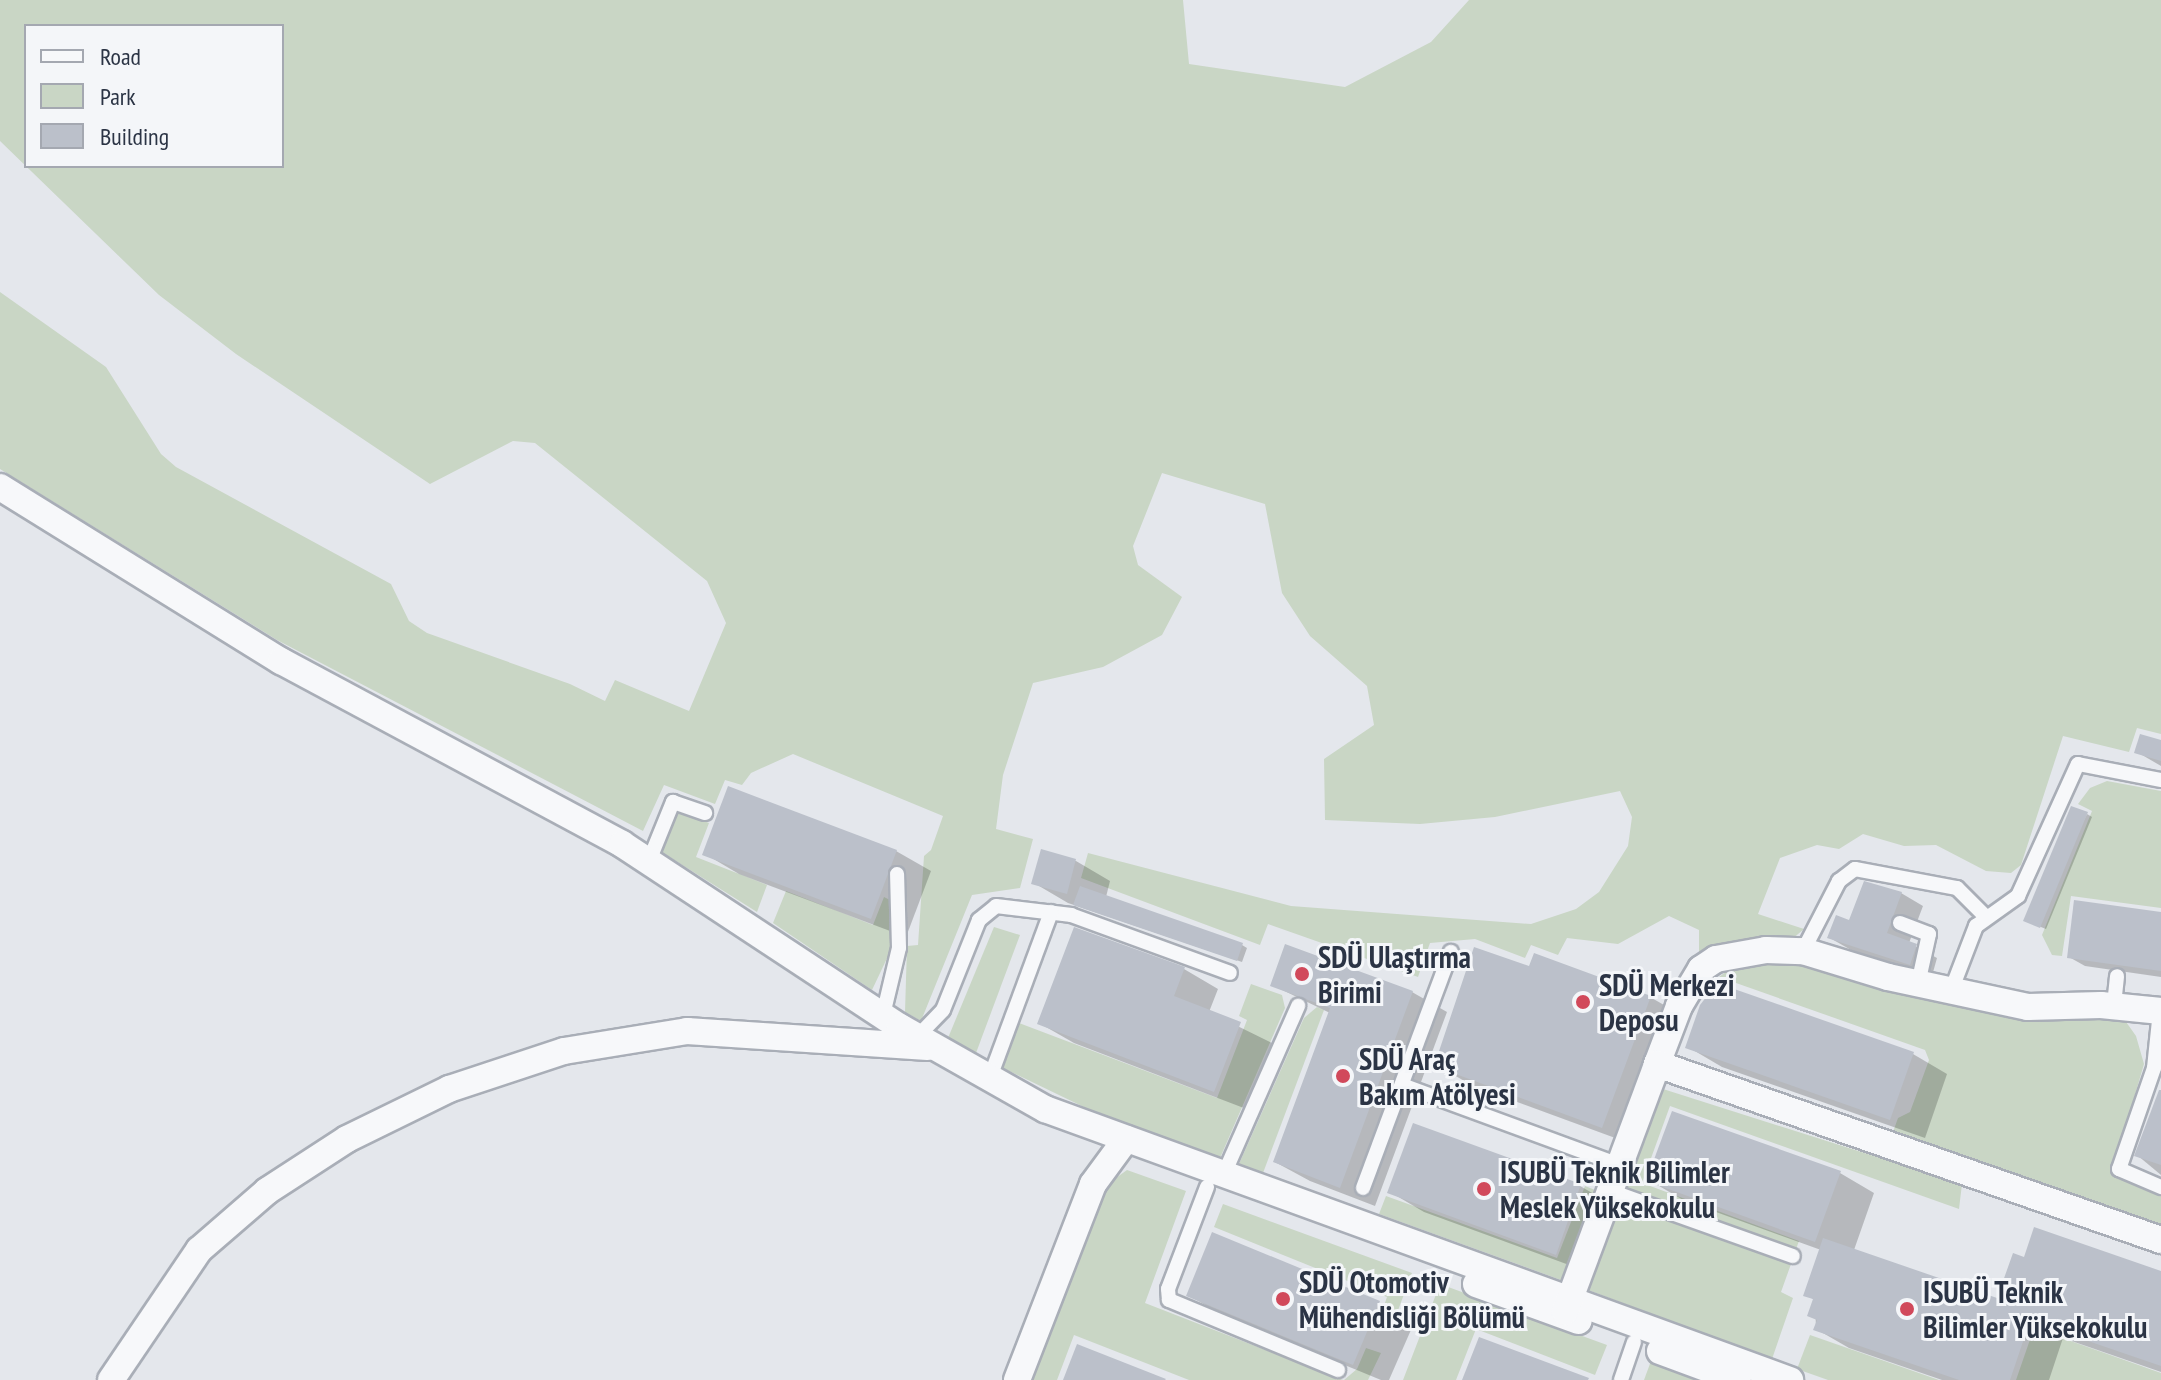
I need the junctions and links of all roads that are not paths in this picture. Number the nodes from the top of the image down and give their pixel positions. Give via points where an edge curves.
1 (0, 487) edge
2 (2161, 780) edge
3 (705, 813) dead end
4 (649, 861) junction
5 (897, 874) dead end
6 (1051, 912) junction
7 (1986, 917) junction
8 (1900, 923) dead end
9 (1803, 951) junction
10 (1451, 952) dead end
11 (1230, 973) dead end
12 (2117, 976) dead end
13 (1918, 984) junction
14 (1951, 991) junction
15 (2114, 1005) junction
16 (1298, 1006) dead end
17 (2161, 1011) edge
18 (883, 1015) junction
19 (926, 1043) junction
20 (1657, 1064) junction
21 (989, 1080) junction
22 (1402, 1085) junction
23 (1120, 1146) junction
24 (1620, 1165) junction
25 (1215, 1181) junction
26 (2161, 1187) edge
27 (1363, 1188) dead end
28 (1610, 1191) junction
29 (2161, 1240) edge
30 (1793, 1256) dead end
31 (1567, 1307) junction
32 (1634, 1342) junction
33 (1338, 1370) dead end
34 (1779, 1378) edge
35 (111, 1380) edge
36 (1017, 1380) edge
37 (1621, 1380) edge
38 (1738, 1380) edge

1 - 4 street via 281,661
2 - 7 lane via 2078,764 2018,896
3 - 4 lane via 673,802
4 - 18 street
5 - 18 lane via 899,948
6 - 11 lane
6 - 19 lane via 996,906 985,910
6 - 21 lane
7 - 9 lane via 1957,888 1855,869 1839,881
7 - 14 lane via 1966,943
8 - 13 lane via 1929,934
9 - 13 street
9 - 20 street via 1727,956 1701,969 1679,1006
10 - 22 lane
12 - 15 lane
13 - 14 street
14 - 15 street via 2041,1009
15 - 17 street
16 - 25 lane
17 - 26 lane via 2154,1068 2119,1169
18 - 19 street
19 - 21 street
19 - 35 street via 687,1031 564,1051 449,1089 347,1139 267,1191 199,1250
20 - 24 street
20 - 29 street
21 - 23 street
22 - 24 lane
22 - 27 lane
23 - 25 street
23 - 36 street via 1093,1184
24 - 28 street
25 - 31 street
25 - 33 lane via 1168,1289 1169,1300
28 - 30 lane
28 - 31 street
31 - 32 street
31 - 34 street
32 - 37 lane
32 - 38 street

